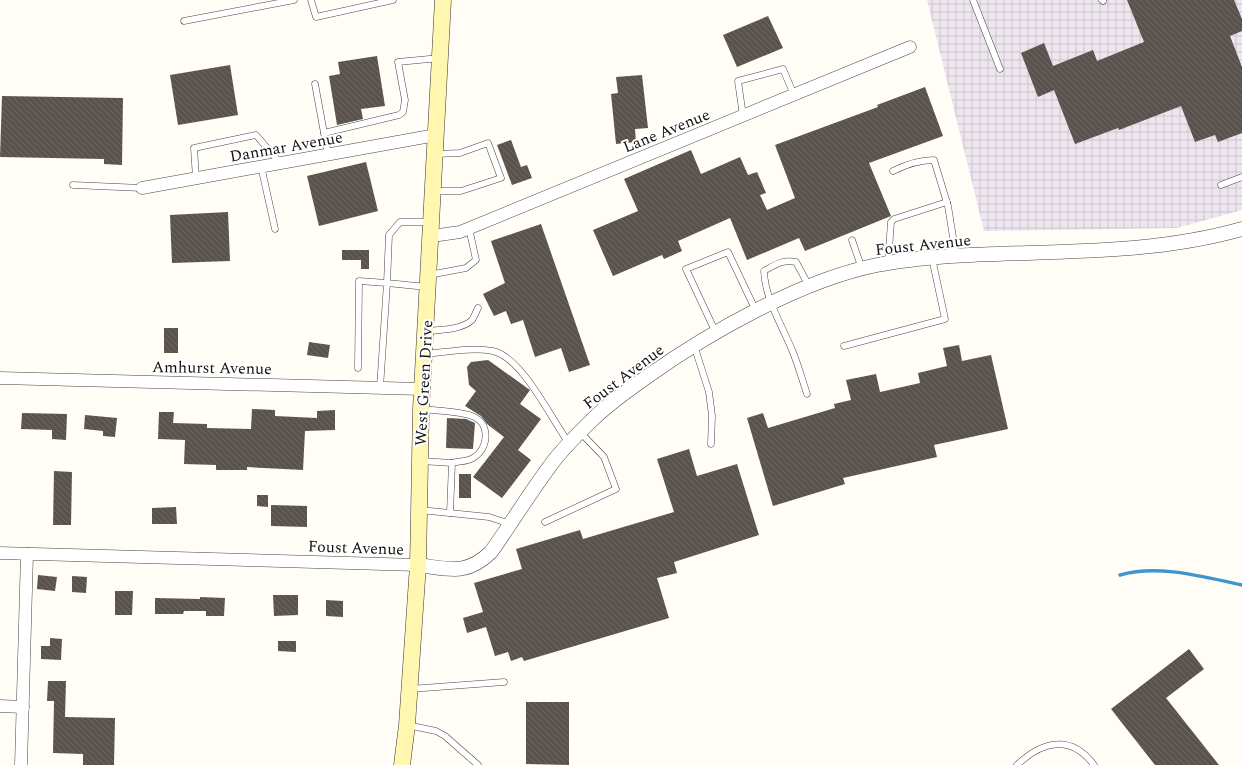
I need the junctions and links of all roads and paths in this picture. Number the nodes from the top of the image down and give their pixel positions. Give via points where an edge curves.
1 (294, 0) edge
2 (311, 0) edge
3 (393, 0) edge
4 (443, 0) edge
5 (973, 0) edge
6 (184, 21) dead end
7 (910, 47) dead end
8 (440, 58) junction
9 (1000, 70) dead end
10 (315, 84) dead end
11 (794, 95) junction
12 (743, 116) junction
13 (324, 133) junction
14 (436, 135) junction
15 (328, 154) junction
16 (436, 154) junction
17 (280, 163) junction
18 (261, 166) junction
19 (893, 171) dead end
20 (1242, 177) edge
21 (196, 178) junction
22 (73, 185) dead end
23 (1221, 185) dead end
24 (142, 188) joint
25 (434, 191) junction
26 (947, 202) junction
27 (469, 228) junction
28 (275, 229) dead end
29 (432, 229) junction
30 (1242, 229) edge
31 (852, 240) dead end
32 (956, 256) junction
33 (932, 258) junction
34 (888, 263) junction
35 (862, 269) junction
36 (429, 281) junction
37 (387, 282) junction
38 (809, 286) junction
39 (772, 304) junction
40 (478, 308) dead end
41 (756, 311) junction
42 (426, 331) junction
43 (716, 333) junction
44 (694, 346) junction
45 (844, 346) dead end
46 (424, 354) junction
47 (358, 368) dead end
48 (0, 378) edge
49 (380, 388) junction
50 (422, 389) junction
51 (807, 394) dead end
52 (421, 409) junction
53 (580, 432) junction
54 (570, 444) junction
55 (711, 444) dead end
56 (420, 461) junction
57 (452, 463) junction
58 (419, 510) junction
59 (450, 513) junction
60 (545, 522) dead end
61 (511, 524) junction
62 (0, 553) edge
63 (27, 554) junction
64 (418, 566) junction
65 (504, 682) dead end
66 (410, 688) junction
67 (0, 706) edge
68 (23, 707) junction
69 (407, 725) junction
70 (21, 765) edge
71 (402, 765) edge
72 (478, 765) edge
73 (1017, 765) edge
74 (1094, 765) edge

1 - 6 lane
2 - 3 lane via 316,17
4 - 8 main road, West Green Drive
5 - 9 lane
7 - 11 street, Lane Avenue
8 - 13 lane via 398,62 405,100 399,115
8 - 14 main road, West Green Drive
10 - 13 lane
11 - 12 street, Lane Avenue
11 - 12 lane via 783,69 738,81
12 - 27 street, Lane Avenue
13 - 15 lane
14 - 15 street, Danmar Avenue
14 - 16 main road, West Green Drive
15 - 17 street, Danmar Avenue
16 - 25 main road, West Green Drive
16 - 25 lane via 460,154 488,143 501,178 461,191
17 - 18 street, Danmar Avenue
17 - 21 lane via 256,135 194,148
18 - 21 street, Danmar Avenue
18 - 28 lane
19 - 26 lane via 907,164 934,160
20 - 23 lane
21 - 24 street, Danmar Avenue
22 - 24 lane
25 - 29 main road, West Green Drive
26 - 32 lane
26 - 34 lane via 891,222
27 - 29 street, Lane Avenue via 460,232
27 - 36 lane via 476,260 466,268
29 - 36 main road, West Green Drive
29 - 37 lane via 400,222 389,235
30 - 32 street, Foust Avenue via 1214,237 1169,244 1052,253
31 - 35 lane
32 - 33 street, Foust Avenue
33 - 34 street, Foust Avenue
33 - 45 lane via 945,319
34 - 35 street, Foust Avenue
35 - 38 street, Foust Avenue
36 - 37 lane
36 - 42 main road, West Green Drive
37 - 47 lane via 359,281
37 - 49 lane
38 - 39 street, Foust Avenue
38 - 39 lane via 796,262 779,262 764,271
39 - 41 street, Foust Avenue
39 - 51 lane
40 - 42 lane via 472,320 465,324
41 - 43 street, Foust Avenue
41 - 43 lane via 728,252 686,269
42 - 46 main road, West Green Drive
43 - 44 street, Foust Avenue
44 - 53 street, Foust Avenue via 618,397
44 - 55 lane via 709,392 712,416
46 - 50 main road, West Green Drive
46 - 54 lane via 494,351 510,361 529,379
48 - 49 street, Amhurst Avenue
49 - 50 street, Amhurst Avenue
50 - 52 main road, West Green Drive
52 - 56 main road, West Green Drive
52 - 57 lane via 471,415 484,425 486,436 481,452 472,459
53 - 54 street, Foust Avenue
53 - 60 lane via 604,458 616,489
54 - 61 street, Foust Avenue via 551,465
56 - 57 lane
56 - 58 main road, West Green Drive
57 - 59 lane
58 - 59 lane
58 - 64 main road, West Green Drive
59 - 61 lane via 489,517
61 - 64 street, Foust Avenue via 491,552 472,566 458,570
62 - 63 street, Foust Avenue
63 - 64 street, Foust Avenue
63 - 68 street
64 - 66 main road, West Green Drive
65 - 66 lane
66 - 69 main road, West Green Drive
67 - 68 street
68 - 70 street
69 - 71 main road, West Green Drive
69 - 72 lane via 440,733
73 - 74 lane via 1046,746 1060,744 1076,747

